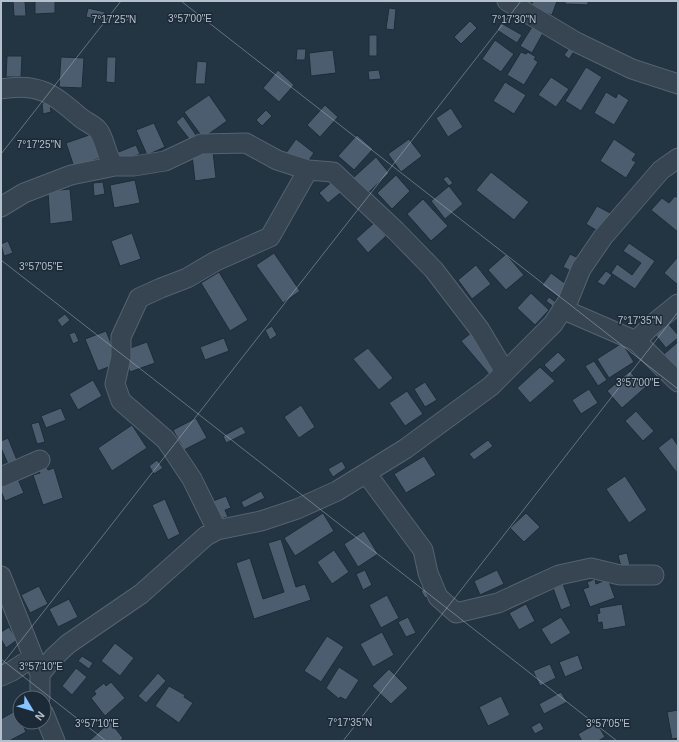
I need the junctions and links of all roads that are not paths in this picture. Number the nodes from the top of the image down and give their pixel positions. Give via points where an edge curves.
1 (507, 1) edge
2 (678, 84) edge
3 (1, 89) edge
4 (678, 158) edge
5 (115, 166) junction
6 (308, 170) junction
7 (1, 207) edge
8 (678, 304) edge
9 (562, 309) junction
10 (636, 341) junction
11 (506, 372) junction
12 (678, 382) edge
13 (40, 460) dead end
14 (366, 473) junction
15 (1, 477) edge
16 (217, 530) junction
17 (654, 575) dead end
18 (1, 576) edge
19 (36, 666) junction
20 (1, 676) edge
21 (39, 690) edge
22 (51, 730) edge
23 (55, 741) edge

1 - 2 street via 576,42 632,69
3 - 5 street via 16,86 39,88 60,101 98,130
4 - 9 street via 661,170 603,237 581,269
5 - 6 street via 165,161 201,144 239,142 246,143 277,160
5 - 7 street via 72,175 24,193
6 - 11 street via 333,172 396,231 434,270 480,330
6 - 16 street via 270,237 216,260 187,278 139,298 121,336 121,358 115,384 121,402 166,440 192,479
8 - 10 street
9 - 10 street
9 - 11 street via 544,335
10 - 12 street
11 - 14 street via 491,386 405,449
13 - 15 street
14 - 16 street via 337,491 297,509 261,521
14 - 17 street via 423,550 428,573 438,597 456,613 498,603 559,575 591,568 620,575
16 - 19 street via 206,536 141,594 68,644 54,657
18 - 19 street
19 - 20 street
19 - 21 street
22 - 23 street

